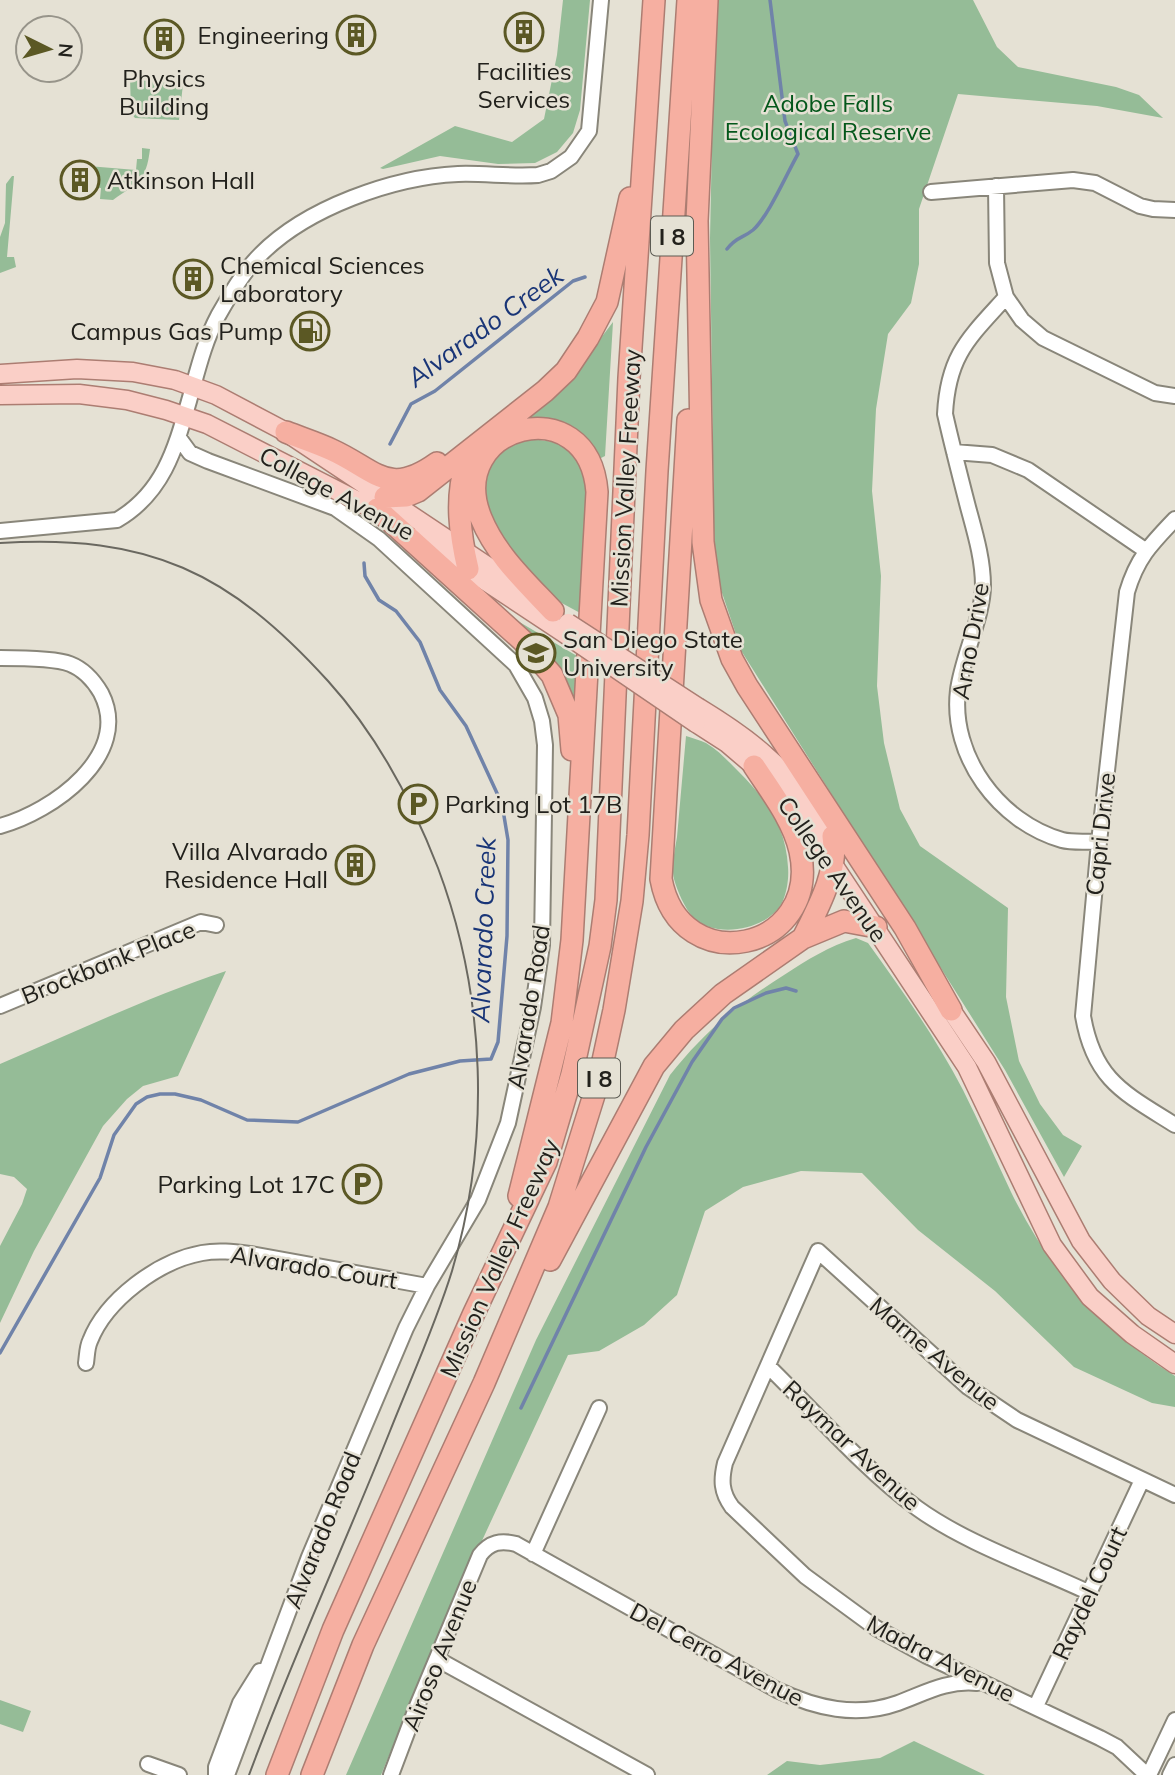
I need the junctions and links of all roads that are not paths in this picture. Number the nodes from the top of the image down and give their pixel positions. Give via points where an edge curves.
1 (601, 0) edge
2 (654, 0) edge
3 (688, 0) edge
4 (707, 0) edge
5 (644, 138) junction
6 (996, 186) junction
7 (930, 192) dead end
8 (1175, 210) edge
9 (697, 221) junction
10 (1006, 298) junction
11 (575, 357) junction
12 (0, 374) edge
13 (193, 386) junction
14 (0, 395) edge
15 (1175, 396) edge
16 (185, 416) junction
17 (286, 432) junction
18 (180, 438) junction
19 (472, 449) junction
20 (954, 452) junction
21 (381, 503) junction
22 (1175, 519) edge
23 (0, 531) edge
24 (1145, 550) junction
25 (466, 560) junction
26 (563, 623) junction
27 (0, 658) edge
28 (697, 715) junction
29 (754, 766) junction
30 (0, 825) edge
31 (833, 836) junction
32 (1099, 842) junction
33 (577, 853) junction
34 (834, 867) junction
35 (216, 925) dead end
36 (876, 927) junction
37 (803, 938) junction
38 (0, 1006) edge
39 (951, 1010) junction
40 (1175, 1125) edge
41 (508, 1244) junction
42 (427, 1286) junction
43 (1175, 1334) edge
44 (86, 1363) dead end
45 (1175, 1364) edge
46 (769, 1367) junction
47 (484, 1383) junction
48 (599, 1408) dead end
49 (1142, 1480) junction
50 (1175, 1494) edge
51 (496, 1542) joint
52 (533, 1554) junction
53 (1090, 1593) junction
54 (270, 1655) junction
55 (437, 1660) junction
56 (990, 1684) junction
57 (1036, 1706) junction
58 (1175, 1720) edge
59 (148, 1765) dead end
60 (1175, 1765) edge
61 (179, 1775) edge
62 (216, 1775) edge
63 (227, 1775) edge
64 (277, 1775) edge
65 (312, 1775) edge
66 (391, 1775) edge
67 (647, 1775) edge
68 (1148, 1775) edge
69 (1170, 1775) edge

1 - 13 street via 589,131 571,157 538,175 457,174 401,183 355,196 301,223 260,254 238,283 217,318
2 - 5 highway, Mission Valley Freeway / I 8
3 - 47 highway, Mission Valley Freeway / I 8 via 638,835 625,953 599,1079 559,1208
4 - 9 highway
5 - 11 highway via 607,302
5 - 41 highway, Mission Valley Freeway / I 8 via 606,900 572,1074 545,1162
6 - 7 street
6 - 8 street via 1073,180 1095,183 1140,206
6 - 10 street via 996,263
9 - 29 highway via 661,879 670,907 685,926 721,944 746,942 772,931 793,909 801,891 796,836
9 - 39 highway via 703,542 707,582 720,630 747,686 905,928
10 - 15 street via 1043,338 1156,393
10 - 20 street, Arno Drive via 958,354 951,372 945,414
11 - 17 highway via 443,459 411,478 373,475 334,451
11 - 19 highway via 558,380
12 - 13 main road, College Avenue via 86,369 134,372
13 - 16 street
13 - 17 main road, College Avenue
14 - 16 main road, College Avenue via 108,397
16 - 18 street
16 - 21 main road, College Avenue
17 - 21 main road, College Avenue
18 - 23 street via 147,499 117,520
18 - 42 street, Alvarado Road via 190,453 335,508 379,538 508,655 539,710 545,745 543,906 533,1007 508,1123 489,1176
19 - 21 highway via 418,491
19 - 25 highway via 459,489
20 - 24 street via 992,455 1028,470
20 - 32 street, Arno Drive via 982,562 983,590 958,689 961,736 976,774 1018,820 1065,841
21 - 25 main road, College Avenue
21 - 33 highway via 552,675 569,715
22 - 24 street, Capri Drive
24 - 32 street, Capri Drive via 1127,592
25 - 26 main road, College Avenue
25 - 26 main road, College Avenue
26 - 28 main road, College Avenue, bridge
26 - 33 highway via 498,549 476,500 480,462 498,441 521,429 546,428 568,436 582,448 596,475
27 - 30 street via 70,663 94,681 107,706 108,725 105,742 83,776 49,806
28 - 29 main road, College Avenue
28 - 31 main road, College Avenue via 740,735 767,757 804,795
29 - 34 main road, College Avenue via 799,813
31 - 34 highway
31 - 39 main road, College Avenue
32 - 40 street, Capri Drive via 1083,1016 1087,1040 1104,1074 1123,1092
33 - 41 highway via 562,1023
34 - 36 main road, College Avenue
34 - 37 highway
35 - 38 street, Brockbank Place via 201,922
36 - 37 highway via 844,921
36 - 45 main road, College Avenue via 967,1066 1052,1245 1090,1297
37 - 47 highway via 723,994 654,1066
39 - 43 main road, College Avenue via 986,1062 1081,1241 1112,1282
41 - 64 highway, Mission Valley Freeway / I 8 via 333,1630
42 - 44 street, Alvarado Court via 251,1254 202,1253 145,1277 110,1307 89,1342
42 - 54 street, Alvarado Road
46 - 49 street, Marne Avenue via 818,1251 968,1387 1017,1420
46 - 53 street, Raymar Avenue via 917,1508 968,1537
46 - 56 street, Madra Avenue via 725,1463 722,1489 732,1507 832,1598 918,1652
47 - 65 highway, Mission Valley Freeway / I 8 via 362,1645
48 - 52 street
49 - 50 street, Marne Avenue
49 - 53 street, Raydel Court
51 - 52 street, Del Cerro Avenue via 516,1544
51 - 55 street, Airoso Avenue via 480,1555
52 - 56 street, Del Cerro Avenue via 777,1690 817,1706 870,1709 946,1684
53 - 57 street, Raydel Court
54 - 62 street, Alvarado Road via 240,1703
54 - 63 street, Alvarado Road
55 - 66 street, Airoso Avenue
55 - 67 street
56 - 57 street, Madra Avenue
57 - 68 street, Madra Avenue via 1117,1747
58 - 68 street
59 - 61 street
60 - 69 street

